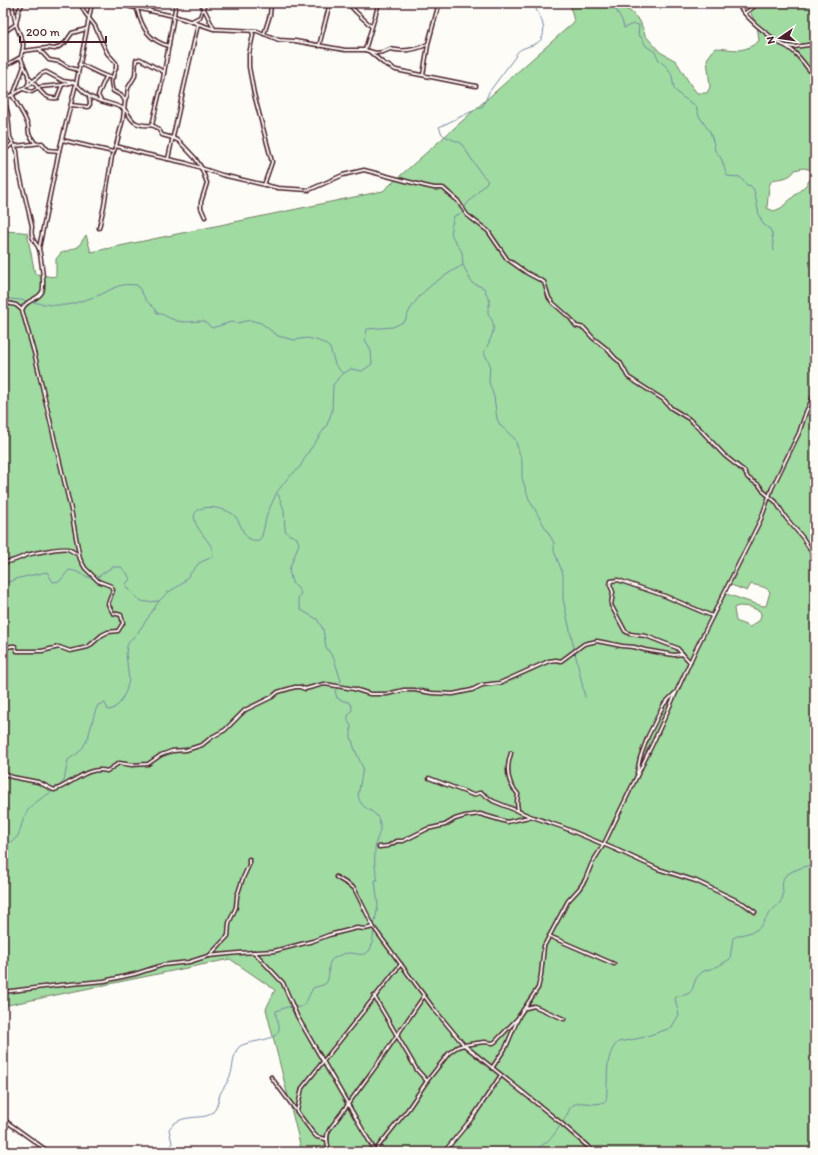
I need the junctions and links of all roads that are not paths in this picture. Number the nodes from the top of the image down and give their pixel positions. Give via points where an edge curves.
1 (12, 3) edge
2 (23, 3) edge
3 (80, 3) edge
4 (92, 3) edge
5 (112, 3) edge
6 (150, 3) edge
7 (176, 3) edge
8 (200, 3) edge
9 (204, 3) edge
10 (271, 3) edge
11 (330, 3) edge
12 (348, 3) edge
13 (379, 3) edge
14 (439, 3) edge
15 (737, 3) edge
16 (758, 3) edge
17 (203, 7) junction
18 (138, 9) junction
19 (149, 10) junction
20 (744, 13) junction
21 (174, 16) junction
22 (88, 18) junction
23 (191, 22) junction
24 (16, 24) junction
25 (198, 24) junction
26 (372, 26) junction
27 (86, 29) junction
28 (214, 29) junction
29 (252, 31) junction
30 (3, 33) edge
31 (264, 34) junction
32 (428, 44) junction
33 (815, 44) edge
34 (785, 45) junction
35 (169, 46) junction
36 (319, 46) junction
37 (39, 49) junction
38 (366, 50) junction
39 (23, 52) junction
40 (21, 57) junction
41 (79, 64) junction
42 (24, 65) junction
43 (3, 67) edge
44 (78, 70) junction
45 (164, 72) junction
46 (423, 75) junction
47 (28, 77) junction
48 (106, 77) junction
49 (815, 77) edge
50 (113, 78) junction
51 (33, 81) junction
52 (71, 82) junction
53 (76, 84) junction
54 (62, 85) junction
55 (28, 86) junction
56 (476, 86) dead end
57 (38, 88) junction
58 (23, 89) junction
59 (3, 94) edge
60 (13, 95) junction
61 (89, 96) junction
62 (3, 99) edge
63 (124, 101) junction
64 (102, 102) junction
65 (71, 105) junction
66 (124, 109) junction
67 (152, 125) junction
68 (173, 138) junction
69 (62, 140) junction
70 (13, 143) junction
71 (35, 143) junction
72 (15, 146) junction
73 (116, 146) junction
74 (59, 151) junction
75 (3, 152) edge
76 (113, 152) junction
77 (168, 159) junction
78 (201, 167) junction
79 (264, 185) junction
80 (205, 218) dead end
81 (99, 228) dead end
82 (39, 249) junction
83 (3, 302) edge
84 (22, 310) junction
85 (815, 393) edge
86 (769, 497) junction
87 (815, 554) edge
88 (79, 556) junction
89 (3, 562) edge
90 (712, 616) junction
91 (3, 648) edge
92 (683, 654) junction
93 (690, 662) junction
94 (676, 692) junction
95 (511, 754) dead end
96 (3, 773) edge
97 (429, 778) dead end
98 (636, 778) junction
99 (518, 811) junction
100 (530, 816) junction
101 (604, 844) junction
102 (379, 847) dead end
103 (250, 859) dead end
104 (336, 877) dead end
105 (755, 912) dead end
106 (374, 927) junction
107 (549, 936) junction
108 (254, 952) junction
109 (208, 956) junction
110 (400, 964) junction
111 (614, 964) dead end
112 (3, 992) edge
113 (374, 996) junction
114 (424, 996) junction
115 (524, 1008) junction
116 (519, 1016) junction
117 (564, 1019) dead end
118 (397, 1034) junction
119 (464, 1045) junction
120 (323, 1061) junction
121 (492, 1068) junction
122 (501, 1076) junction
123 (271, 1077) dead end
124 (427, 1081) junction
125 (348, 1104) junction
126 (297, 1111) junction
127 (3, 1119) edge
128 (326, 1139) junction
129 (374, 1151) edge
130 (49, 1152) edge
131 (329, 1152) edge
132 (444, 1152) edge
133 (594, 1152) edge

1 - 24 street
2 - 24 street
3 - 22 street
4 - 22 street
5 - 18 street
6 - 19 street
7 - 21 street
8 - 17 street
9 - 17 street
10 - 31 street
11 - 36 street
12 - 26 street
13 - 26 street
14 - 32 street
15 - 20 street
16 - 20 street
17 - 23 street via 200,17
17 - 28 street
18 - 19 street
18 - 35 street via 150,36
19 - 21 street
20 - 34 street
21 - 23 street
21 - 35 street
22 - 27 street
22 - 50 street via 116,63
23 - 25 street
24 - 30 street
24 - 39 street
25 - 28 street
25 - 68 street
26 - 38 street
27 - 37 street via 72,33 65,44 55,48
27 - 41 street
28 - 29 street
29 - 31 street
29 - 79 street via 249,67 272,162
31 - 36 street via 274,39
32 - 38 street via 411,50
32 - 46 street
33 - 34 street via 794,47
34 - 49 street
35 - 45 street
36 - 38 street
37 - 39 street
37 - 44 street via 49,60
38 - 46 street via 396,70
39 - 40 street
40 - 42 street
40 - 43 street
41 - 44 street
41 - 48 street
42 - 47 street
42 - 60 street
44 - 53 street
45 - 63 street via 140,59 136,60 135,76
45 - 67 street
46 - 56 street
47 - 51 street
47 - 55 street
48 - 50 street
48 - 64 street via 98,94
50 - 63 street via 113,91 122,96
51 - 52 street via 46,72 63,81
51 - 55 street
51 - 57 street
52 - 53 street
52 - 54 street
53 - 61 street
53 - 65 street
54 - 57 street
54 - 57 street via 57,98 44,96
55 - 58 street
57 - 58 street via 32,92
58 - 60 street
59 - 62 street
60 - 62 street
60 - 71 street
61 - 64 street
61 - 65 street via 88,107
62 - 70 street
63 - 66 street
64 - 66 street
65 - 69 street
66 - 67 street via 138,124
66 - 73 street
67 - 68 street via 158,128 162,135
68 - 77 street
68 - 78 street via 192,153
69 - 74 street
69 - 76 street
70 - 72 street
70 - 75 street
71 - 72 street
71 - 74 street via 42,143 48,150
72 - 82 street via 32,235
73 - 76 street
73 - 77 street
74 - 82 street
76 - 81 street
77 - 78 street
78 - 79 street
78 - 80 street via 207,183 201,202
79 - 86 street via 309,190 343,175 364,170 443,188 458,201 467,215 488,231 507,259 544,282 553,303 576,326 584,328 607,349 620,362 628,377 694,423
82 - 84 street via 44,284 42,292 28,301
83 - 84 street via 16,305
84 - 88 street via 71,510
85 - 86 street
86 - 87 street via 776,502 810,551
86 - 90 street via 761,519
88 - 89 street via 76,552 62,549
88 - 91 street via 85,568 98,581 111,586 114,590 108,604 112,613 122,617 120,629 102,635 88,647 70,651 59,647 21,651 17,651 15,646
90 - 92 street via 665,596 618,580 611,581 611,605 625,631 644,635 677,648
90 - 93 street
92 - 93 street
92 - 96 street via 597,641 584,644 561,661 553,660 500,683 482,685 453,694 404,690 370,694 324,684 305,688 298,686 278,692 245,710 225,730 202,745 172,751 148,764 118,763 106,770 91,771 54,790 38,782
93 - 94 street
94 - 98 street
94 - 98 street via 664,704 648,736
95 - 99 street via 507,772 518,794
97 - 99 street via 473,795 480,792 493,801
98 - 101 street
99 - 100 street
100 - 101 street
100 - 102 street via 507,822 480,814 465,816 445,825 427,829 403,841
101 - 105 street via 658,869 719,891
101 - 107 street via 585,880 568,901
103 - 109 street via 229,923 228,936
104 - 106 street via 354,888
106 - 108 street via 358,928 274,951
106 - 110 street
107 - 111 street
107 - 115 street via 544,946 538,988
108 - 109 street
108 - 120 street via 283,983 297,1016
109 - 112 street via 104,981
110 - 113 street
110 - 114 street
113 - 118 street
113 - 120 street
114 - 118 street
114 - 119 street
115 - 116 street
115 - 117 street via 534,1006
116 - 119 street via 496,1042
116 - 121 street via 506,1046
118 - 124 street via 417,1070
118 - 125 street
119 - 121 street
119 - 124 street via 452,1049
120 - 125 street
120 - 126 street via 301,1091
121 - 122 street
122 - 132 street via 473,1117
122 - 133 street
123 - 126 street
124 - 129 street
125 - 128 street via 329,1130
125 - 129 street
126 - 128 street via 317,1137
127 - 130 street
128 - 131 street

